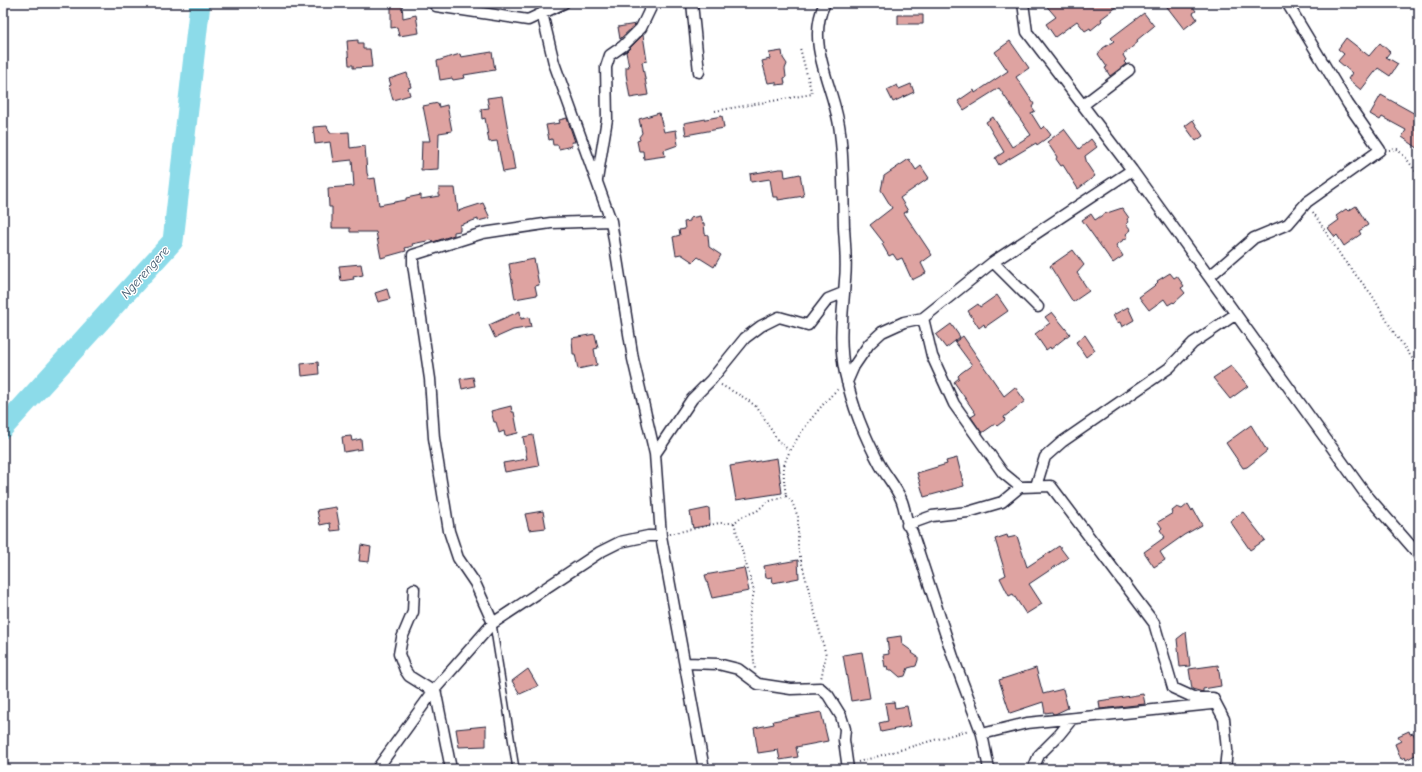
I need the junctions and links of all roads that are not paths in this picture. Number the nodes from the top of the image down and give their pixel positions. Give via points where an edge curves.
1 (433, 3) edge
2 (564, 3) edge
3 (653, 3) edge
4 (692, 3) edge
5 (1023, 3) edge
6 (1287, 3) edge
7 (822, 5) edge
8 (542, 13) junction
9 (1129, 70) dead end
10 (699, 72) dead end
11 (1083, 105) junction
12 (1132, 170) junction
13 (596, 182) junction
14 (611, 221) junction
15 (993, 262) junction
16 (1209, 277) junction
17 (843, 294) junction
18 (1038, 307) dead end
19 (1236, 314) junction
20 (923, 318) junction
21 (847, 382) junction
22 (655, 454) junction
23 (1036, 486) junction
24 (1020, 487) junction
25 (907, 525) junction
26 (661, 536) junction
27 (1417, 549) edge
28 (414, 589) dead end
29 (493, 623) junction
30 (686, 664) junction
31 (435, 689) junction
32 (1216, 703) junction
33 (1072, 719) junction
34 (981, 731) junction
35 (847, 767) edge
36 (377, 769) edge
37 (451, 769) edge
38 (516, 769) edge
39 (704, 769) edge
40 (989, 769) edge
41 (1033, 769) edge
42 (1225, 769) edge

1 - 8 street via 436,6 528,20
2 - 8 street
3 - 13 street via 641,28 610,55 606,66 607,119
4 - 10 street
5 - 11 street via 1027,32
6 - 16 street via 1340,91 1380,150 1307,202 1288,224 1254,238
7 - 17 street via 818,23 820,55 840,130 846,280
8 - 13 street via 554,63
9 - 11 street
11 - 12 street
12 - 15 street
12 - 16 street
13 - 14 street
14 - 22 street via 633,359
14 - 29 street via 551,223 483,233 413,255 430,380 434,438 449,531 458,558 475,583
15 - 18 street
15 - 20 street
16 - 19 street
17 - 21 street via 841,349
17 - 22 street via 828,299 808,325 779,317 745,338 692,399
19 - 23 street via 1193,343 1169,368 1062,442 1045,457
19 - 27 street via 1364,492
20 - 21 street via 904,322 882,332 869,344
20 - 24 street via 932,356 954,404 1003,473
21 - 25 street via 864,433 902,499
22 - 26 street
23 - 24 street
23 - 32 street via 1051,486 1154,623 1173,688 1195,698 1213,698
24 - 25 street via 1002,502 968,512 932,516
25 - 34 street via 912,532 952,657
26 - 29 street via 620,542 600,552
26 - 30 street
28 - 31 street via 413,612 402,638 399,654 409,676 433,691
29 - 31 street
29 - 38 lane
30 - 35 street via 718,664 738,669 758,684 791,689 820,688 828,694 841,716 845,729
30 - 39 street
31 - 36 street
31 - 37 street
32 - 33 street
32 - 42 street via 1224,719 1227,750
33 - 34 street
33 - 41 street via 1039,755
34 - 40 street

